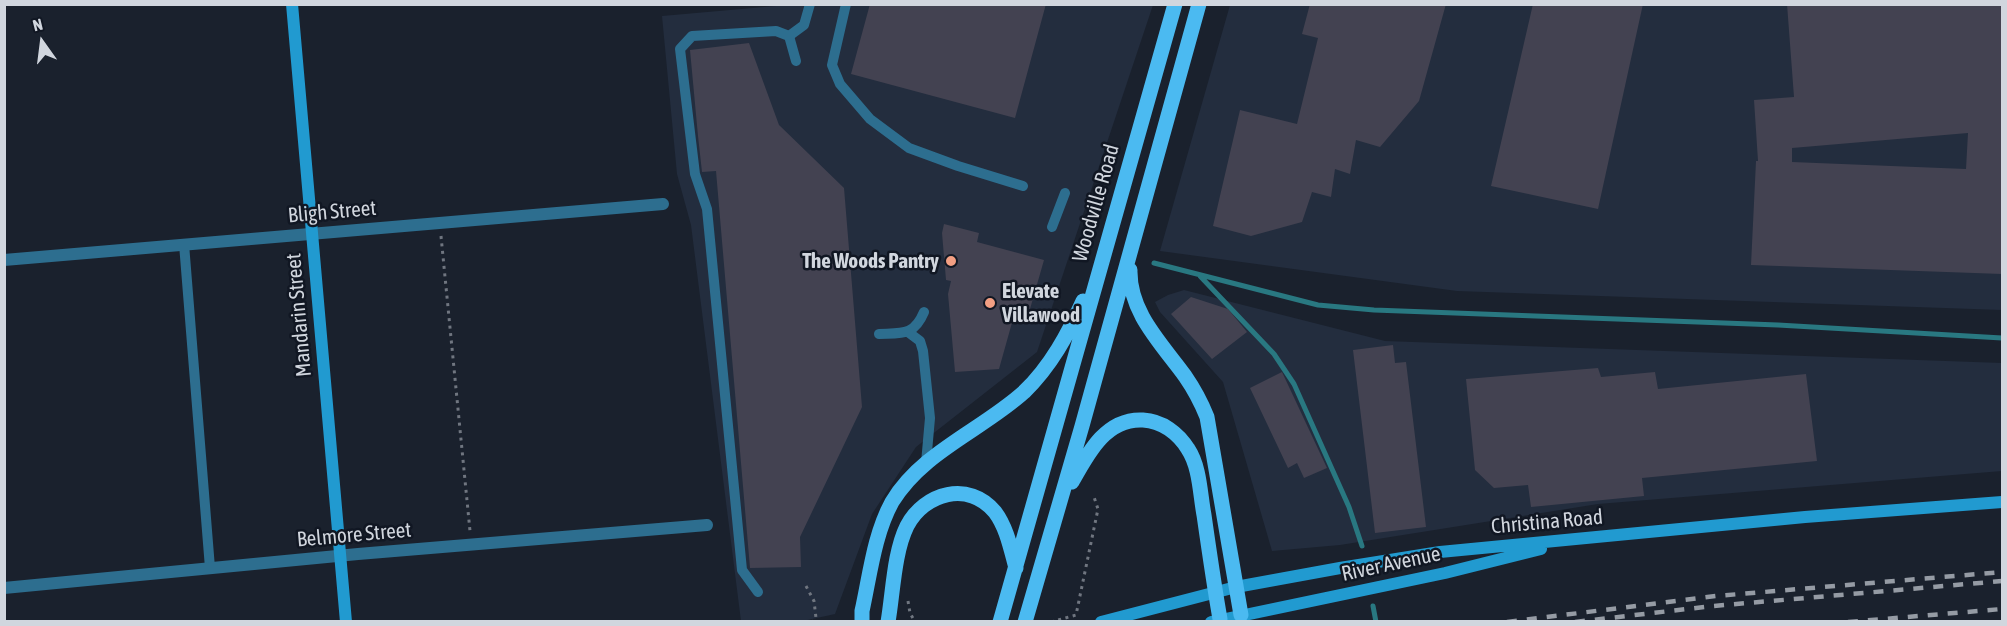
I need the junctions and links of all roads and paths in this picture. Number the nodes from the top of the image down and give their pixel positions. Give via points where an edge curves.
1 (292, 4) edge
2 (810, 4) edge
3 (846, 4) edge
4 (1175, 4) edge
5 (1199, 4) edge
6 (789, 36) junction
7 (796, 61) dead end
8 (1023, 186) dead end
9 (1065, 193) dead end
10 (663, 204) dead end
11 (440, 222) junction
12 (1052, 227) dead end
13 (311, 233) junction
14 (184, 244) junction
15 (1130, 252) junction
16 (1103, 257) junction
17 (4, 260) edge
18 (924, 312) dead end
19 (908, 332) junction
20 (879, 334) dead end
21 (926, 463) junction
22 (1094, 497) dead end
23 (2002, 502) edge
24 (1058, 508) junction
25 (707, 525) dead end
26 (1578, 540) junction
27 (472, 545) junction
28 (340, 556) junction
29 (210, 568) junction
30 (1016, 568) junction
31 (807, 586) dead end
32 (1236, 587) junction
33 (4, 588) edge
34 (1215, 591) junction
35 (758, 592) dead end
36 (908, 595) dead end
37 (891, 602) junction
38 (1241, 615) junction
39 (859, 618) edge
40 (1216, 620) edge
41 (346, 621) edge
42 (813, 621) edge
43 (888, 621) edge
44 (897, 621) edge
45 (915, 621) edge
46 (1000, 621) edge
47 (1024, 621) edge
48 (1051, 621) edge
49 (1101, 621) edge

1 - 13 main road, Mandarin Street
2 - 6 lane via 804,24
3 - 8 lane via 832,65 840,84 870,119 909,148
4 - 16 main road, Woodville Road
5 - 15 main road
6 - 7 lane
6 - 35 lane via 776,31 692,36 680,49 695,174 707,209 742,570
9 - 12 lane
10 - 11 street, Bligh Street
11 - 13 street, Bligh Street
11 - 27 path
13 - 14 street, Bligh Street
13 - 28 main road, Mandarin Street
14 - 17 street, Bligh Street
14 - 29 lane
15 - 24 main road
15 - 32 main road via 1130,283 1140,314 1190,384 1207,417
16 - 21 main road via 1069,333 1039,376 1023,393
16 - 30 main road, Woodville Road
18 - 19 lane via 919,325
19 - 20 lane
19 - 21 lane via 920,341 923,351 930,418
21 - 39 main road via 892,502 880,528
22 - 48 path via 1098,509 1076,615
23 - 26 main road, Christina Road via 1805,516
24 - 34 main road via 1083,461 1106,432 1136,420 1167,427 1188,449 1194,464
24 - 47 main road
25 - 27 street, Belmore Street
26 - 32 main road, Christina Road via 1440,552
26 - 38 main road, River Avenue via 1445,573
27 - 28 street, Belmore Street
28 - 29 street, Belmore Street
28 - 41 main road, Mandarin Street
29 - 33 street, Belmore Street
30 - 37 main road via 994,511 968,495 940,496 925,503 906,528
30 - 46 main road, Woodville Road
31 - 42 path via 814,601
32 - 34 main road, Christina Road
32 - 38 main road
34 - 40 main road
34 - 49 main road, Christina Road
36 - 45 path
37 - 43 main road
37 - 44 main road
38 - 40 main road, River Avenue

